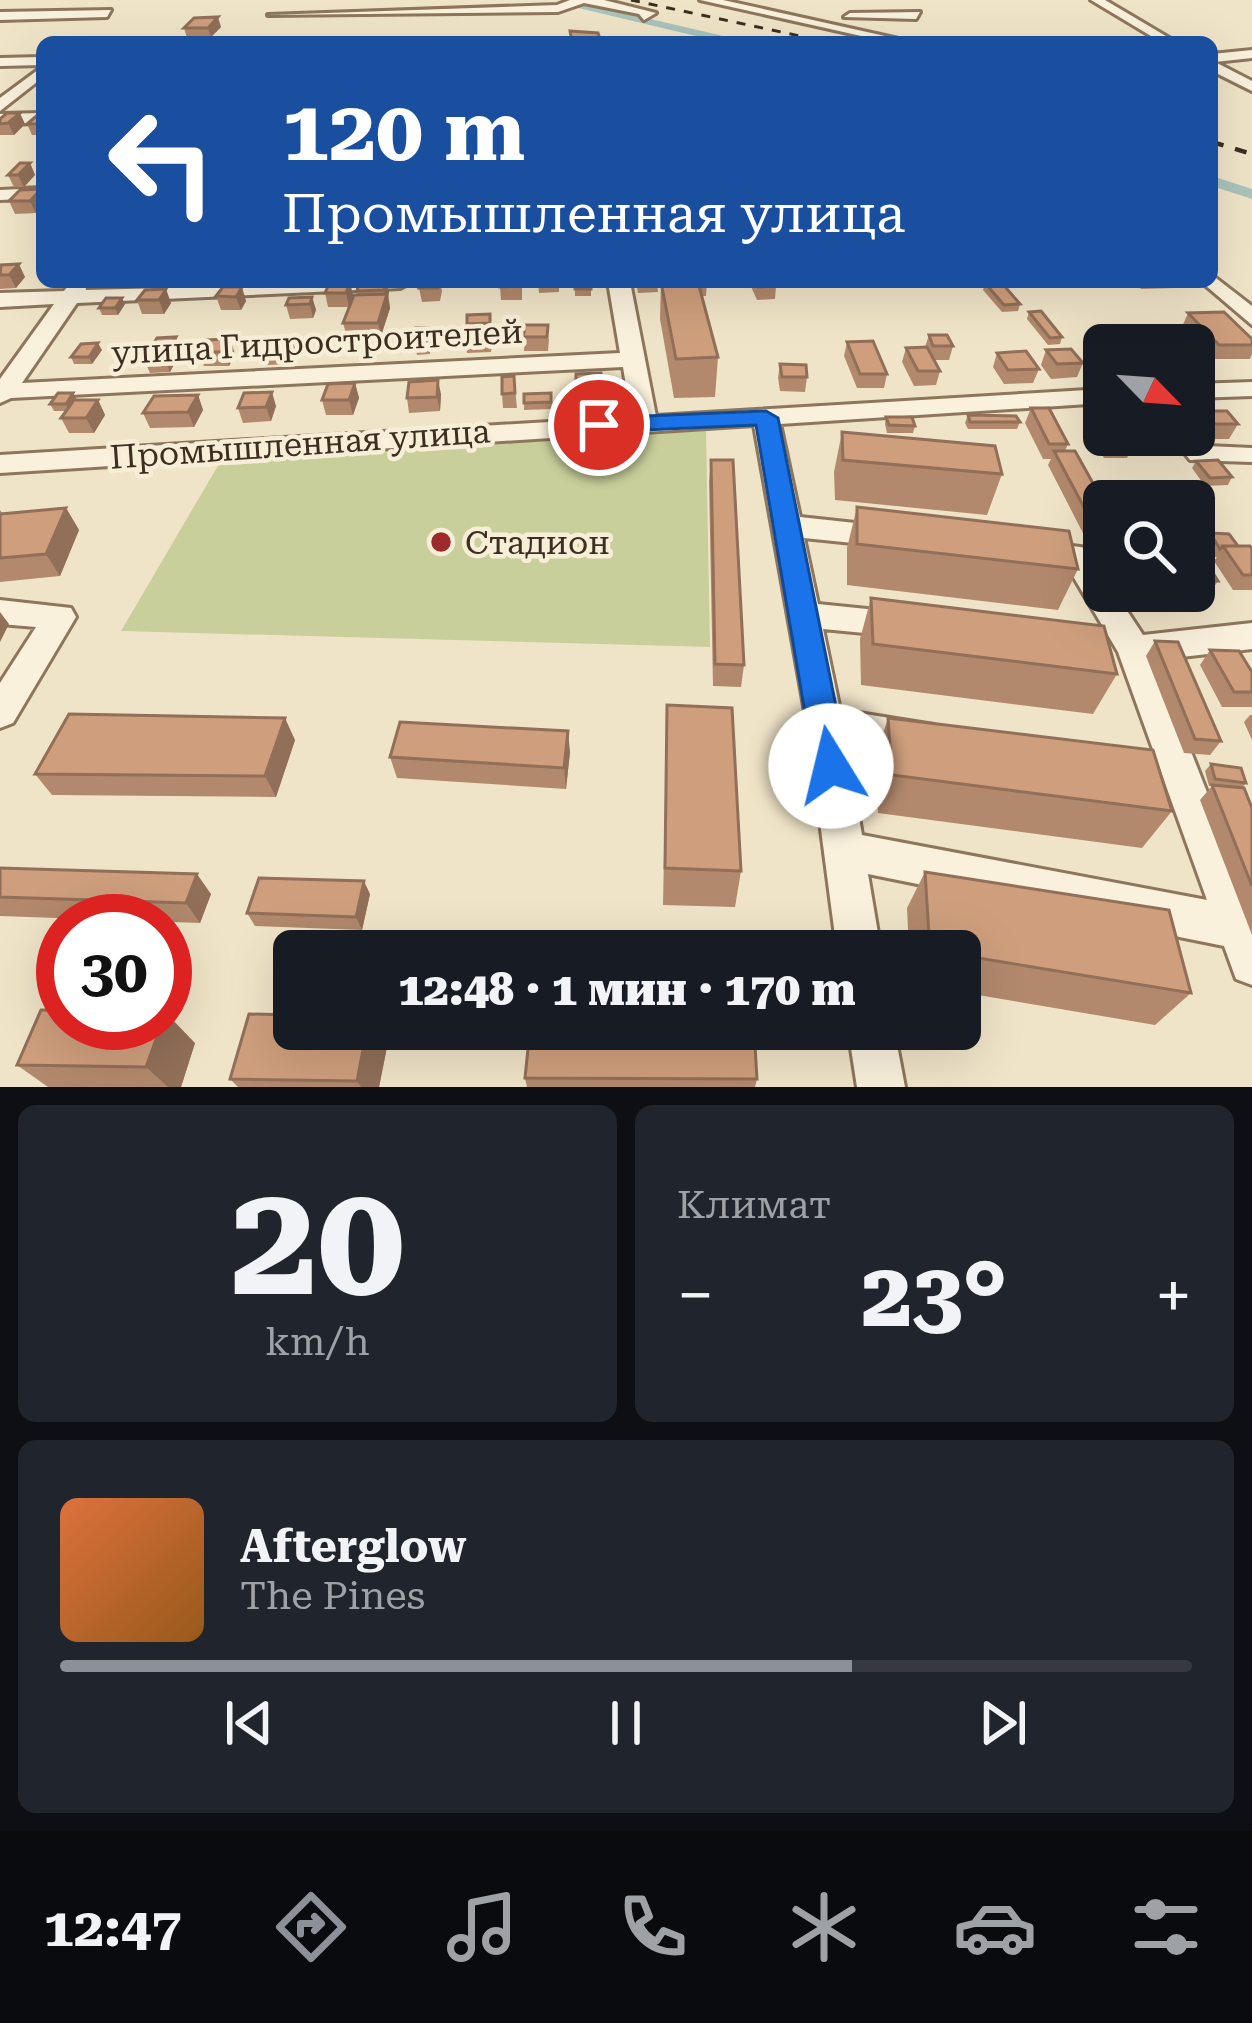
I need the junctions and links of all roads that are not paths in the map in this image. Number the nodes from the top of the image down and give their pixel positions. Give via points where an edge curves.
1 (123, 0) edge
2 (286, 0) edge
3 (584, 0) edge
4 (706, 0) edge
5 (1097, 0) edge
6 (107, 14) junction
7 (274, 15) junction
8 (916, 15) dead end
9 (0, 16) edge
10 (644, 16) dead end
11 (802, 19) junction
12 (91, 28) dead end
13 (265, 28) dead end
14 (879, 36) edge
15 (1160, 36) edge
16 (1252, 54) edge
17 (36, 61) edge
18 (1218, 61) edge
19 (0, 62) edge
20 (1218, 66) edge
21 (36, 76) edge
22 (1252, 87) edge
23 (0, 106) edge
24 (36, 118) edge
25 (0, 119) edge
26 (36, 193) edge
27 (0, 195) edge
28 (1218, 287) edge
29 (156, 288) edge
30 (621, 288) edge
31 (75, 290) edge
32 (0, 300) edge
33 (1252, 318) edge
34 (633, 359) junction
35 (1252, 389) edge
36 (1215, 391) edge
37 (2, 393) edge
38 (1083, 398) edge
39 (766, 418) junction
40 (645, 423) junction
41 (1215, 454) edge
42 (1246, 455) dead end
43 (0, 464) edge
44 (790, 526) junction
45 (922, 540) edge
46 (1010, 549) edge
47 (0, 612) edge
48 (805, 615) junction
49 (946, 629) edge
50 (1252, 637) edge
51 (1087, 644) edge
52 (1134, 649) junction
53 (0, 712) edge
54 (825, 723) junction
55 (959, 741) edge
56 (1138, 764) edge
57 (1183, 770) junction
58 (843, 850) junction
59 (856, 930) edge
60 (1244, 945) edge
61 (875, 1050) edge
62 (880, 1087) edge

1 - 6 street
2 - 7 street
3 - 7 street via 558,8
3 - 10 street via 650,14
4 - 11 street
5 - 15 street
6 - 9 street
6 - 12 street
7 - 13 street
8 - 11 street
11 - 14 street
16 - 18 street
17 - 19 street
20 - 22 street
21 - 23 street
24 - 25 street
26 - 27 street
28 - 33 street
29 - 31 street
30 - 34 street
31 - 32 street
31 - 37 street
34 - 37 street, улица Гидростроителей
34 - 40 street
35 - 36 street
38 - 39 street, Промышленная улица
39 - 40 street, Промышленная улица
39 - 44 street
40 - 43 street, Промышленная улица
41 - 42 street
44 - 45 street
44 - 48 street
46 - 52 street via 1076,556
47 - 53 street via 59,617
48 - 49 street
48 - 54 street
50 - 52 street
51 - 52 street
52 - 57 street
54 - 55 street
54 - 58 street
56 - 57 street
57 - 60 street
58 - 59 street
58 - 60 street
61 - 62 street

